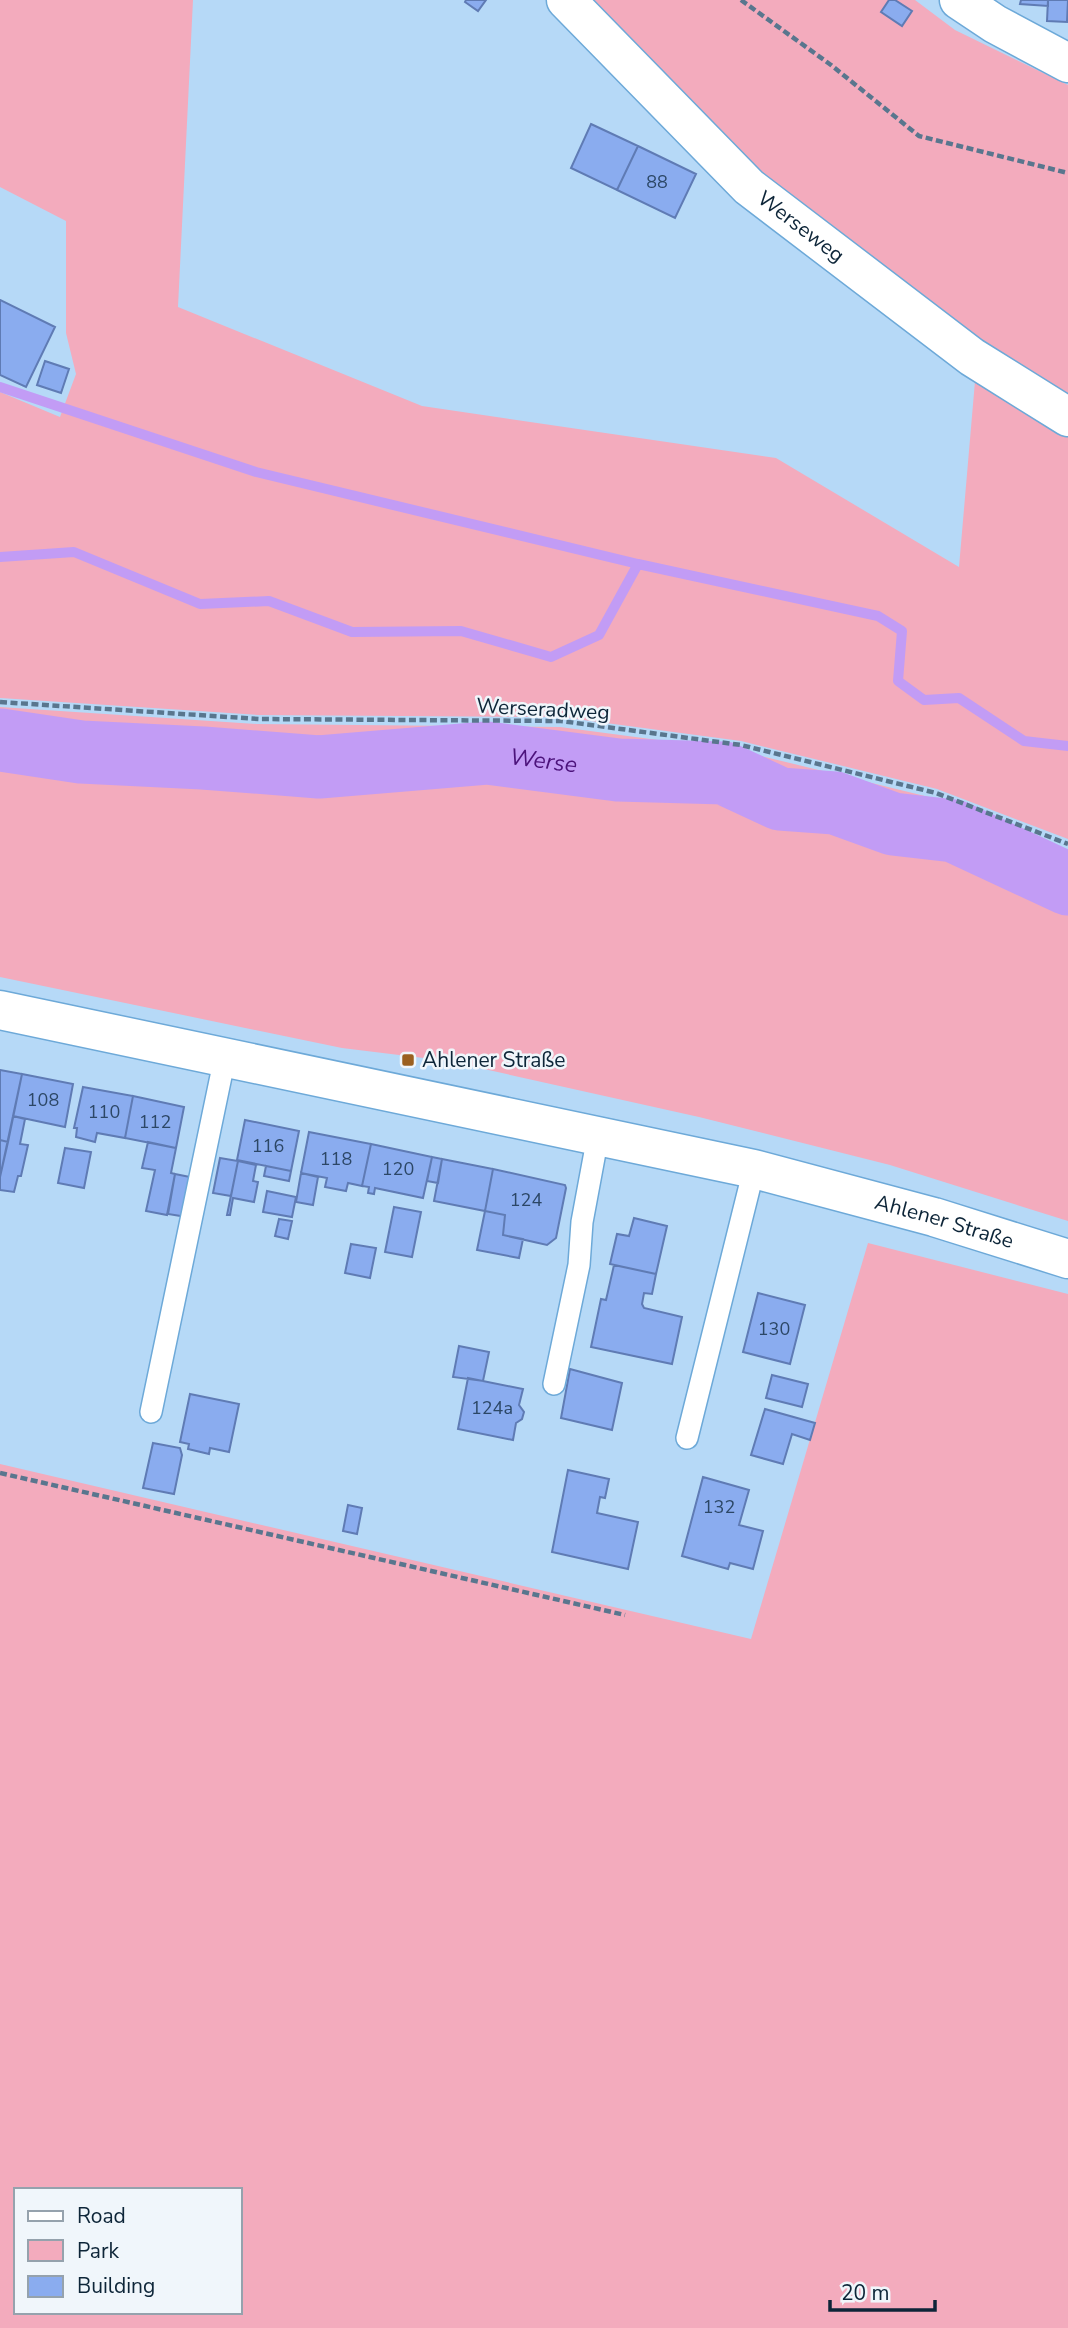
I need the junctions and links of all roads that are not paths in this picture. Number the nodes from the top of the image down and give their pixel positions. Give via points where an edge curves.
1 (566, 0) edge
2 (959, 0) edge
3 (1068, 63) edge
4 (1068, 417) edge
5 (0, 1010) edge
6 (225, 1058) junction
7 (598, 1136) junction
8 (754, 1169) junction
9 (1068, 1259) edge
10 (554, 1384) dead end
11 (151, 1412) dead end
12 (687, 1438) dead end

1 - 4 main road, Werseweg via 749,187 972,357
2 - 3 main road
5 - 6 main road, Ahlener Straße
6 - 7 main road, Ahlener Straße
6 - 11 lane
7 - 8 main road, Ahlener Straße
7 - 10 lane via 579,1265
8 - 9 main road, Ahlener Straße
8 - 12 lane

